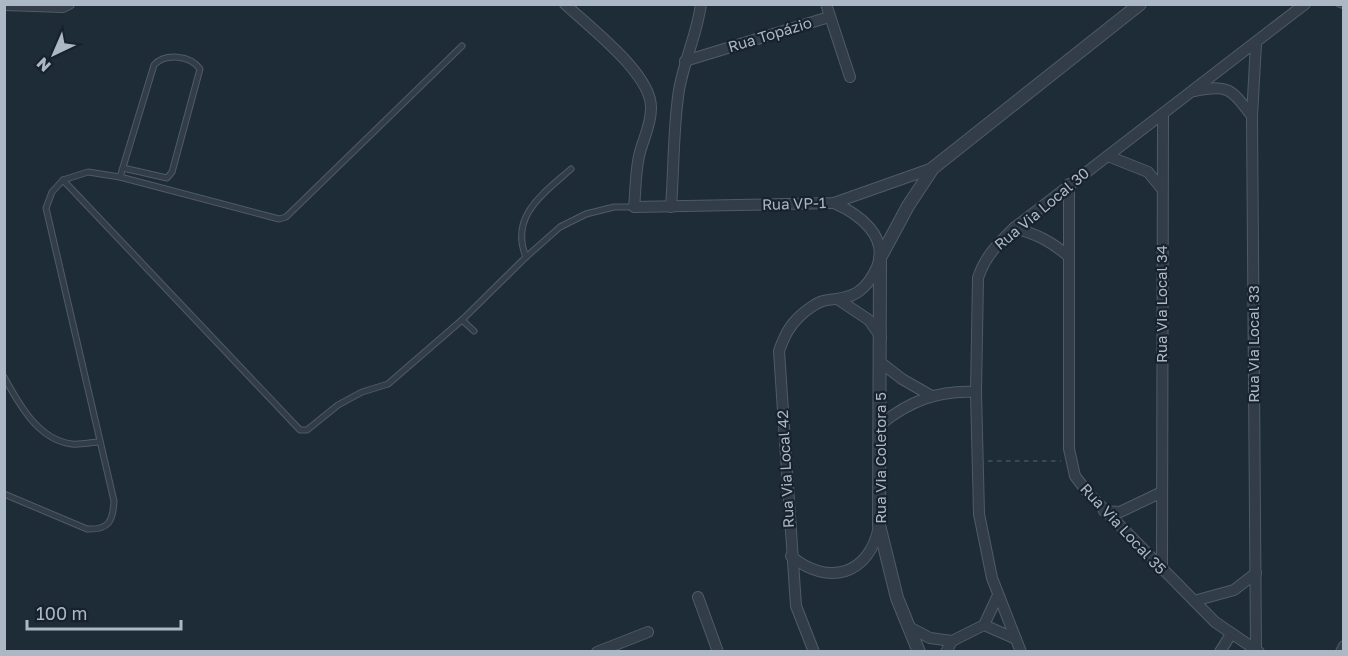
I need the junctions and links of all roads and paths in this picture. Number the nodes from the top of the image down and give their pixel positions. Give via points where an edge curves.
1 (69, 4) edge
2 (565, 4) edge
3 (701, 4) edge
4 (826, 4) edge
5 (1140, 4) edge
6 (1339, 4) edge
7 (4, 5) edge
8 (1304, 5) edge
9 (1344, 6) edge
10 (829, 17) junction
11 (1256, 44) junction
12 (462, 46) dead end
13 (685, 61) junction
14 (850, 77) dead end
15 (1191, 91) junction
16 (1163, 116) junction
17 (1252, 116) junction
18 (1108, 156) junction
19 (123, 168) junction
20 (933, 168) junction
21 (571, 169) dead end
22 (120, 177) junction
23 (63, 180) junction
24 (1069, 184) junction
25 (1162, 189) junction
26 (834, 203) junction
27 (634, 207) junction
28 (671, 207) junction
29 (1014, 228) junction
30 (1068, 256) junction
31 (525, 257) junction
32 (880, 258) junction
33 (839, 300) junction
34 (462, 320) junction
35 (474, 331) dead end
36 (880, 337) junction
37 (880, 362) junction
38 (4, 377) edge
39 (976, 392) junction
40 (930, 395) junction
41 (881, 424) junction
42 (100, 442) junction
43 (1071, 460) junction
44 (977, 461) junction
45 (1162, 492) junction
46 (4, 494) edge
47 (1104, 511) junction
48 (879, 525) junction
49 (791, 556) junction
50 (1162, 570) junction
51 (1256, 573) junction
52 (998, 595) junction
53 (698, 597) dead end
54 (1194, 601) junction
55 (984, 625) junction
56 (909, 627) junction
57 (648, 632) dead end
58 (1231, 634) junction
59 (1016, 639) junction
60 (952, 641) junction
61 (1344, 646) edge
62 (715, 650) edge
63 (597, 651) edge
64 (814, 651) edge
65 (919, 651) edge
66 (946, 651) edge
67 (1021, 651) edge
68 (1220, 651) edge
69 (1258, 651) edge
70 (1341, 651) edge

1 - 7 street
2 - 27 street via 632,69 649,97 649,129 640,152
3 - 13 street via 698,31
4 - 10 street
5 - 20 street, Rua VP-1
6 - 9 lane
8 - 11 street, Rua Via Local 30
10 - 13 street, Rua Topázio
10 - 14 street, Rua Topázio
11 - 15 street, Rua Via Local 30
11 - 17 street, Rua Via Local 33
12 - 22 lane via 286,217 279,219
13 - 28 street via 678,93
15 - 16 street, Rua Via Local 30
15 - 17 street via 1219,86 1236,94
16 - 18 street, Rua Via Local 30
16 - 25 street, Rua Via Local 34
17 - 51 street, Rua Via Local 33
18 - 24 street, Rua Via Local 30
18 - 25 street via 1148,172
19 - 19 lane via 154,65 169,56 198,65 172,172 167,178 160,178
19 - 22 lane
20 - 26 street, Rua VP-1
20 - 32 street, Rua Via Coletora 5
21 - 31 lane via 527,210 521,243
22 - 23 lane via 88,172
23 - 34 lane, Rua VP-1 via 300,430 307,430 362,392 388,384
23 - 42 lane via 52,192 46,208
24 - 29 street, Rua Via Local 30
24 - 30 street, Rua Via Local 35
25 - 45 street, Rua Via Local 34
26 - 28 street, Rua VP-1
26 - 32 street, Rua Via Coletora 5 via 864,220 878,237
27 - 28 street, Rua VP-1
27 - 31 lane, Rua VP-1 via 586,214 560,227
29 - 30 street via 1034,233
29 - 39 street, Rua Via Local 30 via 992,249 978,278
30 - 43 street, Rua Via Local 35
31 - 34 lane, Rua VP-1
32 - 33 street via 865,285
32 - 36 street, Rua Via Coletora 5
33 - 36 street via 869,320
33 - 49 street, Rua Via Local 42 via 822,301 800,316 786,332 779,351
34 - 35 lane
36 - 37 street, Rua Via Coletora 5
37 - 40 street
37 - 41 street, Rua Via Coletora 5
38 - 42 lane via 21,407 48,436 72,444
39 - 40 street
39 - 44 street, Rua Via Local 30
40 - 41 street via 902,407
41 - 48 street, Rua Via Coletora 5
42 - 46 lane via 114,501 108,526 87,529
43 - 44 path
43 - 47 street, Rua Via Local 35 via 1075,476
44 - 52 street, Rua Via Local 30 via 979,514
45 - 47 street via 1120,512
45 - 50 street, Rua Via Local 34
47 - 50 street, Rua Via Local 35
48 - 49 street via 876,542 867,556 838,573 820,573
48 - 56 street, Rua Via Coletora 5 via 897,598
49 - 64 street, Rua Via Local 42 via 796,606
50 - 54 street, Rua Via Local 35
51 - 54 street via 1234,590
51 - 69 street, Rua Via Local 33
52 - 55 street
52 - 59 street, Rua Via Local 30
53 - 62 street
54 - 58 street, Rua Via Local 35
55 - 59 street
55 - 60 street
56 - 60 street via 930,638
56 - 65 street, Rua Via Coletora 5
57 - 63 street
58 - 68 street
58 - 69 street, Rua Via Local 35
59 - 67 street, Rua Via Local 30
60 - 66 street
61 - 70 street

